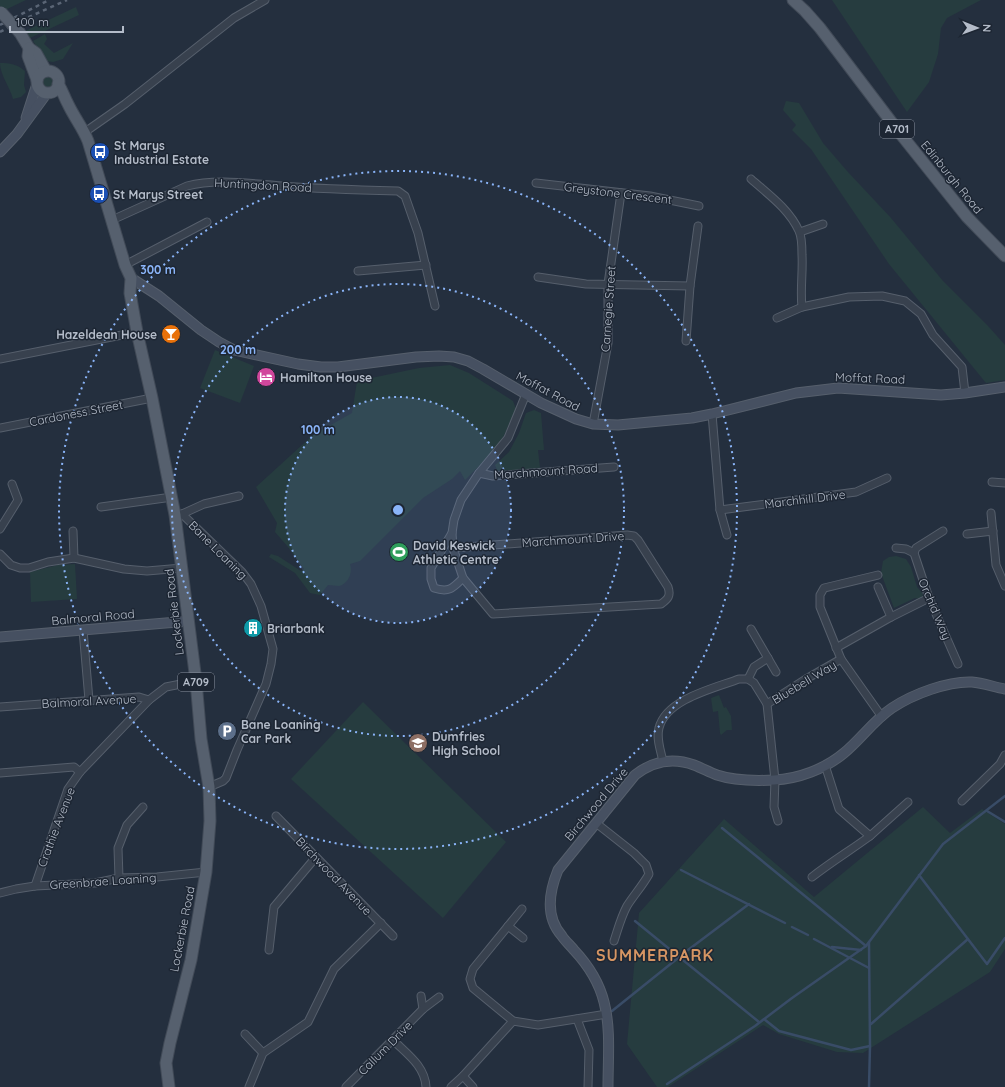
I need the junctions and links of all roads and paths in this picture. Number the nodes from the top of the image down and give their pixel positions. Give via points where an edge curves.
1 (265, 0) edge
2 (793, 0) edge
3 (0, 11) edge
4 (29, 48) junction
5 (46, 71) junction
6 (37, 82) junction
7 (52, 90) junction
8 (24, 123) junction
9 (85, 132) junction
10 (0, 152) edge
11 (751, 180) dead end
12 (536, 183) dead end
13 (621, 193) junction
14 (700, 206) dead end
15 (112, 220) junction
16 (207, 222) dead end
17 (823, 224) dead end
18 (698, 226) dead end
19 (800, 232) junction
20 (1005, 256) edge
21 (125, 265) junction
22 (426, 265) junction
23 (358, 271) dead end
24 (538, 276) dead end
25 (131, 278) junction
26 (608, 284) junction
27 (690, 286) junction
28 (435, 306) dead end
29 (802, 307) junction
30 (777, 318) dead end
31 (137, 332) junction
32 (686, 340) dead end
33 (0, 359) edge
34 (1005, 387) edge
35 (965, 393) junction
36 (526, 394) junction
37 (152, 398) junction
38 (712, 414) junction
39 (593, 424) junction
40 (0, 428) edge
41 (614, 466) dead end
42 (479, 473) junction
43 (887, 478) dead end
44 (992, 482) dead end
45 (1005, 482) edge
46 (12, 484) dead end
47 (239, 496) dead end
48 (172, 497) junction
49 (101, 507) dead end
50 (720, 510) junction
51 (991, 513) dead end
52 (179, 514) junction
53 (0, 529) edge
54 (73, 531) dead end
55 (943, 531) dead end
56 (993, 531) junction
57 (452, 533) junction
58 (967, 534) dead end
59 (727, 535) dead end
60 (453, 548) junction
61 (896, 548) dead end
62 (914, 553) junction
63 (0, 554) edge
64 (74, 558) junction
65 (182, 568) junction
66 (878, 575) dead end
67 (463, 578) junction
68 (1005, 586) edge
69 (878, 587) dead end
70 (929, 598) junction
71 (891, 617) junction
72 (189, 621) junction
73 (751, 629) dead end
74 (83, 630) junction
75 (0, 637) edge
76 (836, 648) junction
77 (768, 658) junction
78 (841, 659) junction
79 (958, 664) dead end
80 (776, 672) dead end
81 (748, 679) junction
82 (196, 681) junction
83 (1005, 689) edge
84 (89, 700) junction
85 (149, 700) junction
86 (767, 704) junction
87 (0, 707) edge
88 (882, 717) junction
89 (1005, 755) edge
90 (663, 762) junction
91 (825, 765) junction
92 (80, 772) junction
93 (0, 773) edge
94 (775, 780) junction
95 (209, 787) junction
96 (962, 801) dead end
97 (908, 802) dead end
98 (143, 807) dead end
99 (276, 816) dead end
100 (778, 822) dead end
101 (596, 823) junction
102 (870, 836) junction
103 (316, 857) junction
104 (206, 872) junction
105 (812, 877) dead end
106 (119, 878) junction
107 (35, 886) junction
108 (0, 893) edge
109 (522, 909) dead end
110 (381, 923) junction
111 (508, 926) junction
112 (393, 936) dead end
113 (523, 938) dead end
114 (614, 941) dead end
115 (269, 950) dead end
116 (421, 996) dead end
117 (439, 997) dead end
118 (423, 1009) junction
119 (606, 1014) junction
120 (577, 1019) junction
121 (513, 1021) junction
122 (245, 1034) dead end
123 (393, 1040) junction
124 (263, 1053) junction
125 (463, 1076) junction
126 (169, 1087) edge
127 (249, 1087) edge
128 (346, 1087) edge
129 (426, 1087) edge
130 (451, 1087) edge
131 (473, 1087) edge
132 (588, 1087) edge
133 (608, 1087) edge

1 - 9 street via 234,18 125,104
2 - 20 main road, Edinburgh Road / A701 via 820,28 967,217
3 - 4 main road, bridge via 20,33
4 - 5 main road via 36,53
4 - 6 main road via 28,56
5 - 6 main road via 40,74
5 - 7 main road via 56,75
6 - 7 main road via 40,90
6 - 8 street
7 - 8 street
7 - 9 main road, A709 via 63,91 67,103
8 - 10 street
9 - 15 main road, A709
11 - 19 street via 778,203
12 - 13 street, Greystone Crescent
13 - 14 street, Greystone Crescent
13 - 26 street, Carnegie Street
15 - 21 main road, A709
15 - 22 street, Huntingdon Road via 198,183 398,191 404,196 413,218
16 - 21 street
17 - 19 street
18 - 27 street
19 - 29 street
21 - 25 main road, A709
22 - 23 street
22 - 28 street
24 - 26 street via 586,284
25 - 31 main road, Lockerbie Road / A709 via 130,293
25 - 36 street, Moffat Road via 159,296 213,338 234,350 298,364 338,367 416,357 454,357 468,361
26 - 27 street
26 - 39 street, Carnegie Street via 608,343
27 - 32 street
29 - 30 street
29 - 35 street via 849,297 882,296 905,302 921,314 934,335 962,367
31 - 33 street
31 - 37 main road, Lockerbie Road / A709
34 - 35 street, Moffat Road
35 - 38 street, Moffat Road via 838,388 796,393
36 - 39 street, Moffat Road via 576,420
36 - 42 street via 508,438
37 - 40 street, Cardoness Street
37 - 48 main road, Lockerbie Road / A709
38 - 39 street, Moffat Road via 618,425
38 - 50 street
41 - 42 street, Marchmount Road via 493,476
42 - 57 street via 461,500
43 - 50 street, Marchhill Drive via 856,492
44 - 45 street
46 - 53 street via 18,500
47 - 52 street via 204,504
48 - 49 street
48 - 52 main road, Lockerbie Road / A709
50 - 59 street
51 - 56 street
52 - 65 main road, Lockerbie Road / A709
52 - 95 street, Bane Loaning via 242,572 251,584 261,606 273,649 266,684 226,778
54 - 64 street
55 - 62 street via 916,548
56 - 58 street
56 - 68 street via 996,565
57 - 60 street
57 - 67 street via 431,568 431,579 434,588 443,591 453,588
60 - 67 street
60 - 67 street, Marchmount Drive via 634,536 670,594 661,604 493,614
61 - 62 street
62 - 70 street, Orchid Way
63 - 64 street via 11,565 20,568
64 - 65 street via 124,569 147,571
65 - 72 main road, Lockerbie Road / A709
66 - 76 street via 824,588 820,595 820,607
69 - 71 street
70 - 71 street
70 - 79 street, Orchid Way
71 - 76 street
72 - 74 street, Balmoral Road
72 - 82 main road, Lockerbie Road / A709
73 - 77 street
74 - 75 street, Balmoral Road
74 - 84 street
76 - 78 street
77 - 80 street
77 - 81 street via 754,667
78 - 86 street, Bluebell Way
78 - 88 street
81 - 86 street via 754,683
81 - 90 street via 739,679 685,699 671,710 663,718 659,728
82 - 85 street, Balmoral Avenue via 166,687
82 - 95 main road, Lockerbie Road / A709 via 201,739
83 - 88 street, Birchwood Drive via 974,682 942,686 910,698
84 - 85 street, Balmoral Avenue via 139,697
84 - 87 street, Balmoral Avenue
85 - 92 street, Crathie Avenue
86 - 94 street
88 - 91 street, Birchwood Drive via 843,754
89 - 96 street via 1000,764
90 - 94 street, Birchwood Drive via 679,761 730,778
90 - 101 street, Birchwood Drive via 645,767 635,775
91 - 94 street, Birchwood Drive via 798,776
91 - 102 street via 838,809
92 - 93 street via 74,767
92 - 107 street, Crathie Avenue via 68,789
94 - 100 street via 774,807
95 - 104 main road, Lockerbie Road / A709 via 210,822
97 - 102 street
98 - 106 street via 127,825 118,848
99 - 103 street, Birchwood Avenue
101 - 114 street via 634,853 646,865 649,874 621,918
101 - 119 street, Birchwood Drive via 558,870 552,883 550,910 561,936 592,973
102 - 105 street
103 - 110 street, Birchwood Avenue
103 - 115 street via 274,907
104 - 106 street, Greenbrae Loaning
104 - 126 main road, Lockerbie Road / A709 via 191,960 166,1063
106 - 107 street, Greenbrae Loaning via 95,883
107 - 108 street, Greenbrae Loaning
109 - 111 street
110 - 112 street, Birchwood Avenue
110 - 124 street via 334,969 308,1022
111 - 113 street
111 - 121 street via 473,969 470,979 473,988
116 - 118 street
117 - 118 street, Callum Drive
118 - 123 street, Callum Drive
119 - 120 street
119 - 133 street, Birchwood Drive
120 - 121 street via 538,1025
120 - 132 street via 589,1050
121 - 125 street
122 - 124 street
123 - 128 street, Callum Drive
123 - 129 street via 418,1064 426,1079
124 - 127 street
125 - 130 street
125 - 131 street

